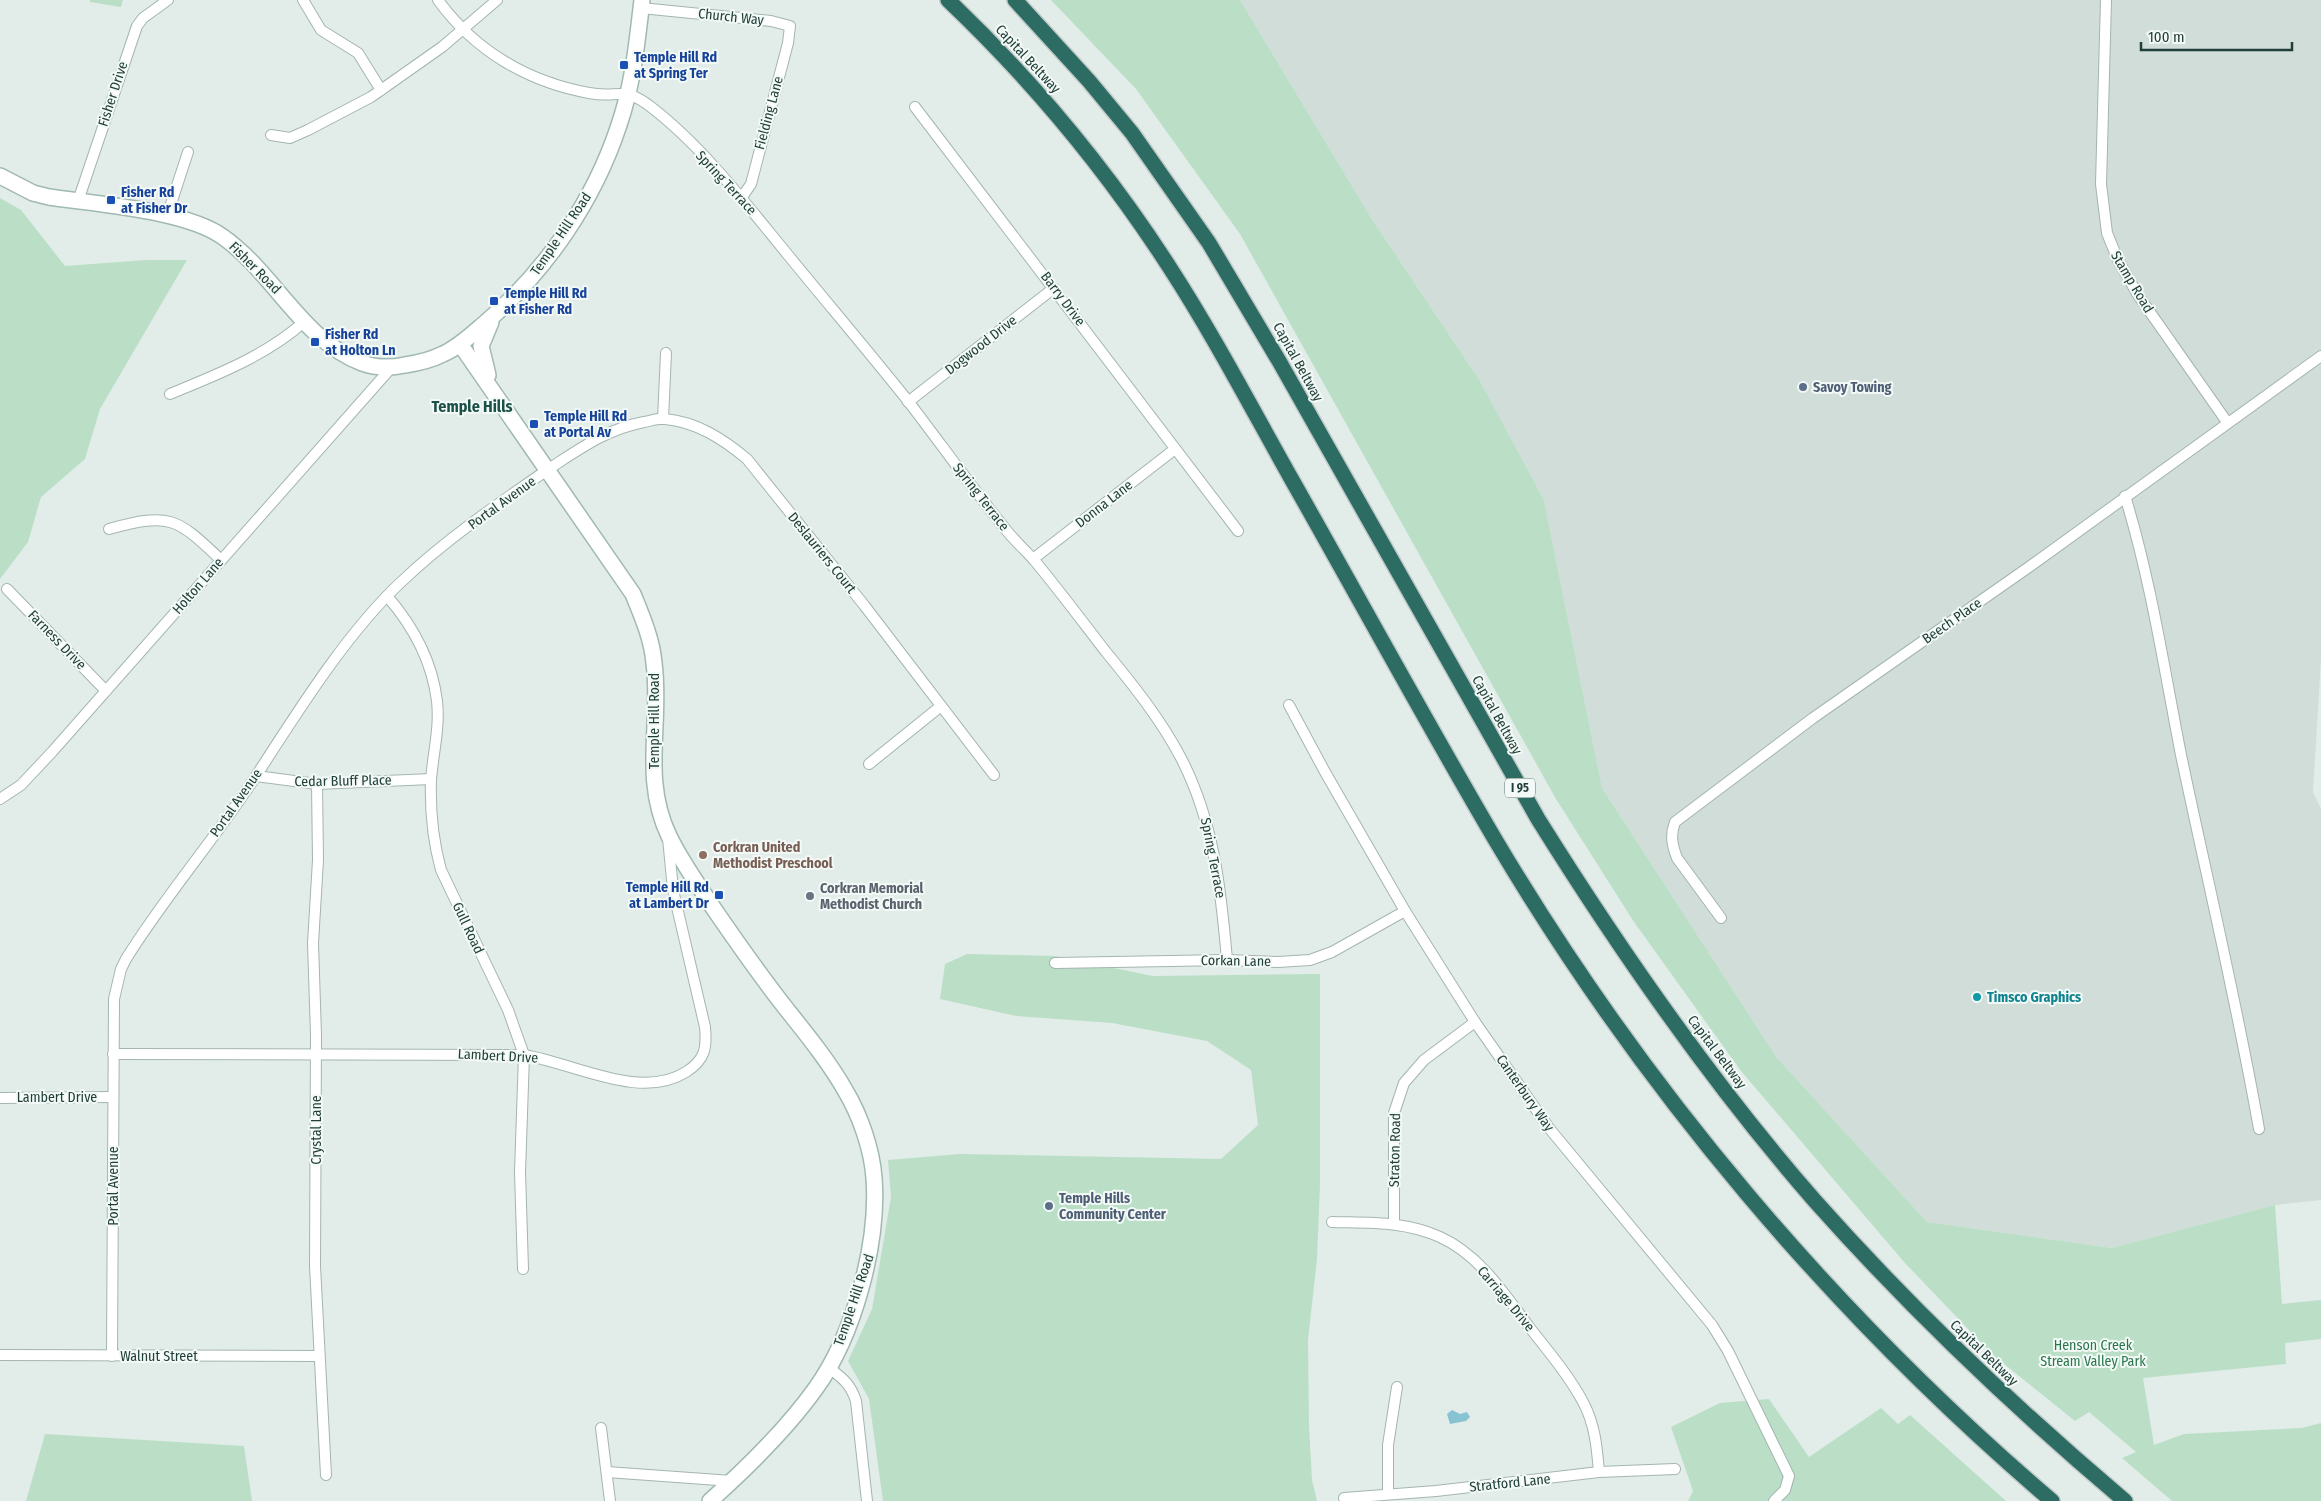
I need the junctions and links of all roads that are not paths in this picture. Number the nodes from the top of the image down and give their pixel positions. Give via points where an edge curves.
1 (168, 0) edge
2 (302, 0) edge
3 (438, 0) edge
4 (497, 0) edge
5 (948, 0) edge
6 (1015, 0) edge
7 (2106, 0) edge
8 (641, 4) edge
9 (790, 26) joint
10 (464, 29) junction
11 (381, 90) junction
12 (628, 93) junction
13 (915, 107) dead end
14 (272, 135) dead end
15 (188, 152) dead end
16 (0, 176) edge
17 (742, 197) junction
18 (78, 201) junction
19 (167, 216) junction
20 (1054, 288) junction
21 (494, 316) junction
22 (305, 321) junction
23 (460, 344) junction
24 (666, 353) dead end
25 (2321, 356) edge
26 (391, 368) junction
27 (170, 394) dead end
28 (498, 397) junction
29 (908, 402) junction
30 (663, 419) junction
31 (2227, 422) junction
32 (1175, 449) junction
33 (547, 470) junction
34 (2125, 496) junction
35 (109, 529) dead end
36 (1238, 531) dead end
37 (1033, 559) junction
38 (220, 560) junction
39 (7, 589) dead end
40 (387, 596) junction
41 (106, 691) junction
42 (1289, 705) dead end
43 (942, 706) junction
44 (869, 764) dead end
45 (994, 775) dead end
46 (256, 776) junction
47 (431, 779) junction
48 (318, 784) junction
49 (0, 799) edge
50 (668, 834) junction
51 (1405, 911) junction
52 (1721, 918) dead end
53 (1227, 960) junction
54 (1055, 962) dead end
55 (1475, 1022) junction
56 (113, 1054) junction
57 (316, 1054) junction
58 (524, 1055) junction
59 (113, 1097) junction
60 (0, 1098) edge
61 (2259, 1129) dead end
62 (1332, 1222) dead end
63 (1394, 1223) junction
64 (523, 1269) dead end
65 (0, 1355) edge
66 (112, 1356) junction
67 (318, 1356) junction
68 (829, 1368) junction
69 (1397, 1387) dead end
70 (601, 1428) dead end
71 (1675, 1469) dead end
72 (607, 1472) junction
73 (1599, 1472) junction
74 (326, 1475) dead end
75 (732, 1481) junction
76 (1388, 1493) junction
77 (1344, 1498) dead end
78 (610, 1501) edge
79 (710, 1501) edge
80 (867, 1501) edge
81 (1774, 1501) edge
82 (2052, 1501) edge
83 (2125, 1501) edge

1 - 18 street, Fisher Drive via 137,26
2 - 11 street via 321,30 358,53
3 - 10 street
4 - 10 street
5 - 82 highway, Capital Beltway via 1052,109 1128,206 1170,268 1499,845 1634,1049 1729,1171 1842,1301 1964,1422
6 - 83 highway, Capital Beltway / I 95 via 1126,126 1209,243 1538,818 1594,908 1672,1021 1773,1150 1879,1271 2000,1392
7 - 31 street, Stamp Road via 2100,184 2109,242 2138,295
8 - 9 street, Church Way
8 - 12 main road, Temple Hill Road
9 - 17 street, Fielding Lane via 751,184
10 - 11 street
10 - 12 street via 500,60 539,80 594,94
11 - 14 street via 290,138
12 - 17 street, Spring Terrace via 668,122
12 - 21 main road, Temple Hill Road via 608,154 577,215 541,266
13 - 20 street, Barry Drive
15 - 19 street
16 - 18 main road, Fisher Road via 33,193
17 - 29 street, Spring Terrace
18 - 19 main road, Fisher Road
19 - 22 main road, Fisher Road via 194,223 222,236 251,262
20 - 29 street, Dogwood Drive
20 - 32 street, Barry Drive
21 - 23 main road, Temple Hill Road
21 - 28 main road via 481,346 485,369
22 - 26 main road, Fisher Road via 344,354 363,363
22 - 27 street via 285,339 246,362
23 - 26 main road, Fisher Road via 429,361
23 - 28 main road, Temple Hill Road
24 - 30 street
25 - 31 street, Beech Place
26 - 38 street, Holton Lane
28 - 33 main road, Temple Hill Road
29 - 37 street, Spring Terrace via 1009,533
30 - 33 street, Portal Avenue via 610,431
30 - 43 street, Deslauriers Court via 708,431 747,459
31 - 34 street, Beech Place
32 - 36 street, Barry Drive
32 - 37 street, Donna Lane
33 - 40 street, Portal Avenue via 427,559
33 - 50 main road, Temple Hill Road via 613,563 633,594 644,620 655,663 652,766 657,804
34 - 52 street, Beech Place via 1809,720 1675,822 1671,833 1677,858
34 - 61 street via 2139,542
35 - 38 street via 147,521 168,521 183,526
37 - 53 street, Spring Terrace via 1162,724 1182,759 1201,801 1212,840
38 - 41 street, Holton Lane
39 - 41 street, Farness Drive
40 - 46 street, Portal Avenue via 299,710
40 - 47 street, Gull Road via 403,614 421,644 434,688 438,722
41 - 49 street, Holton Lane via 21,785
42 - 51 street, Canterbury Way
43 - 44 street
43 - 45 street, Deslauriers Court
46 - 48 street, Cedar Bluff Place
46 - 56 street, Portal Avenue via 126,959 114,999
47 - 48 street, Cedar Bluff Place
47 - 58 street, Gull Road via 435,850 441,870 508,1010
48 - 57 street, Crystal Lane via 313,942
50 - 58 street, Lambert Drive via 673,890 705,1027 707,1046 703,1058 684,1074 653,1084 610,1078
50 - 68 main road, Temple Hill Road via 723,921 846,1091 868,1144 874,1178 873,1242 850,1318
51 - 53 street, Corkan Lane via 1332,952 1310,960
51 - 55 street, Canterbury Way
53 - 54 street, Corkan Lane
55 - 63 street, Straton Road via 1424,1060 1404,1083 1394,1113
55 - 81 street, Canterbury Way via 1549,1128 1712,1325 1789,1476 1780,1497
56 - 57 street, Lambert Drive
56 - 59 street, Portal Avenue
57 - 58 street, Lambert Drive
57 - 67 street, Crystal Lane
58 - 64 street, Gull Road via 520,1172
59 - 60 street, Lambert Drive
59 - 66 street, Portal Avenue
62 - 63 street, Carriage Drive
63 - 73 street, Carriage Drive via 1442,1238 1459,1248 1491,1277 1562,1368 1583,1403 1594,1430
65 - 66 street, Walnut Street
66 - 67 street, Walnut Street
67 - 74 street, Crystal Lane
68 - 75 main road, Temple Hill Road via 797,1414
68 - 80 street via 845,1379 856,1401
69 - 76 street via 1388,1446
70 - 72 street
71 - 73 street, Stratford Lane
72 - 75 street
72 - 78 street
73 - 76 street, Stratford Lane via 1436,1491
75 - 79 main road, Temple Hill Road
76 - 77 street, Stratford Lane

